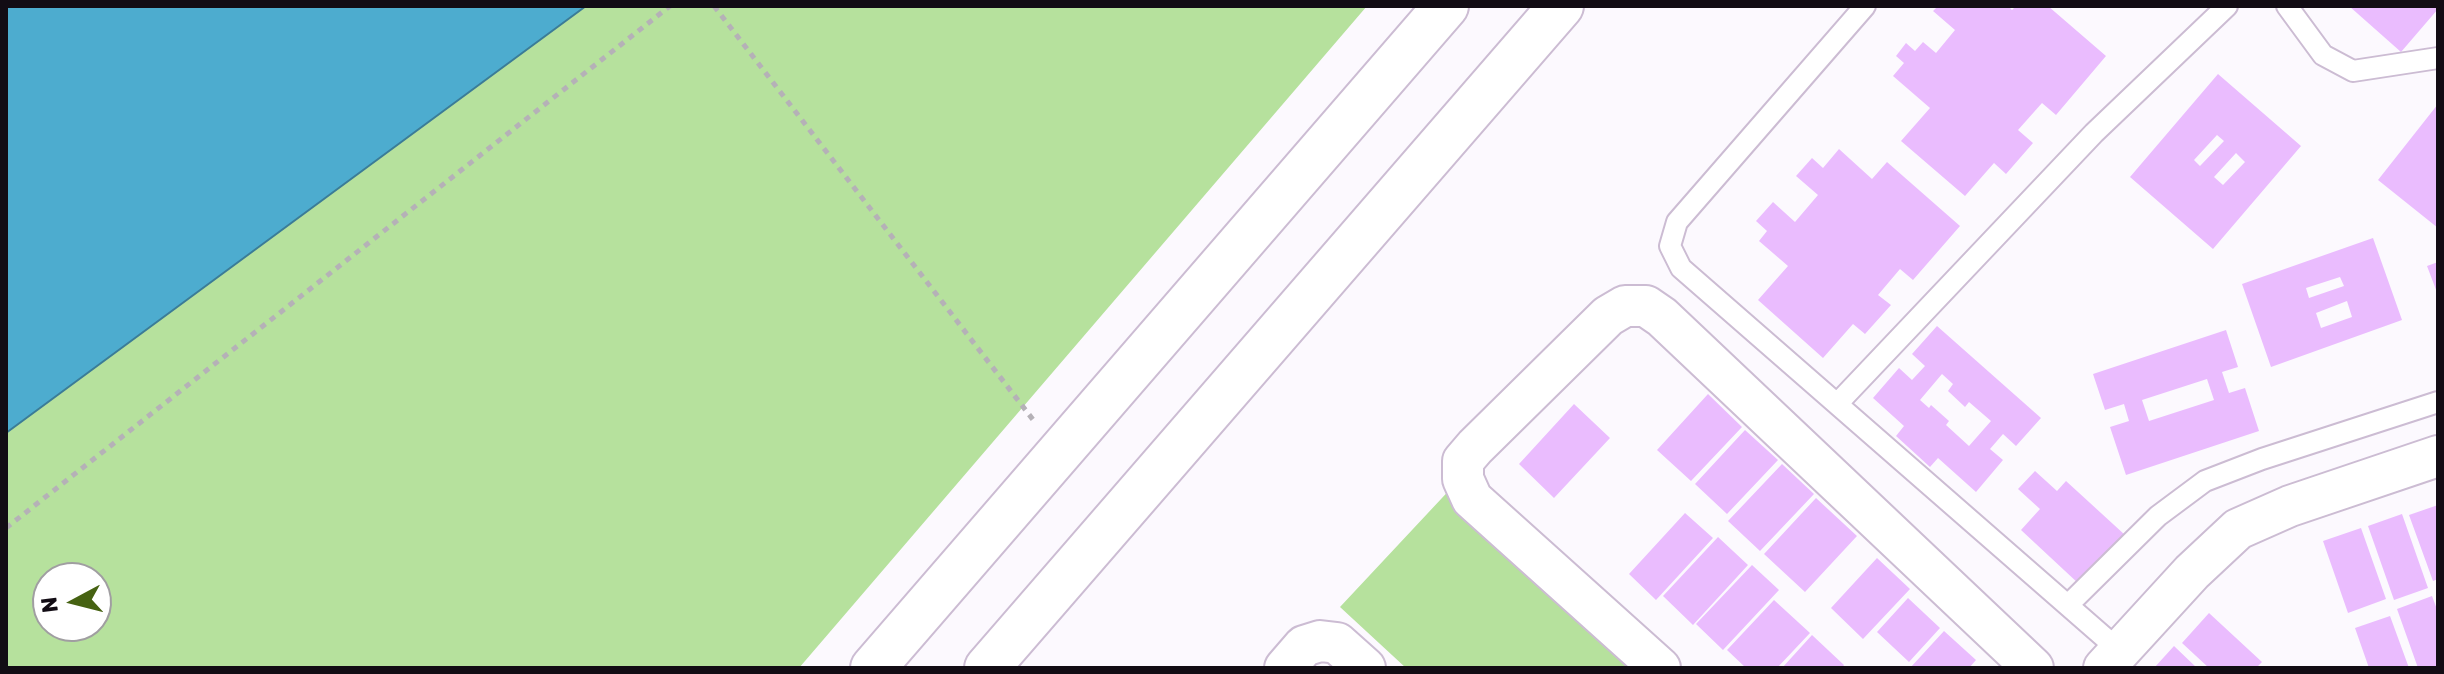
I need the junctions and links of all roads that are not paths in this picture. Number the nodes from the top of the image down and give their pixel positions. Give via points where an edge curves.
1 (1446, 6) edge
2 (1561, 6) edge
3 (1865, 6) edge
4 (2227, 6) edge
5 (2287, 6) edge
6 (2438, 58) edge
7 (2438, 402) edge
8 (1837, 404) junction
9 (2438, 456) edge
10 (1047, 598) junction
11 (2068, 605) junction
12 (2112, 660) edge
13 (873, 668) edge
14 (987, 668) edge
15 (1025, 668) edge
16 (1285, 668) edge
17 (1365, 668) edge
18 (1660, 668) edge
19 (2033, 668) edge

1 - 13 street
2 - 10 street
3 - 8 lane via 1677,222 1670,246 1681,268
4 - 8 lane via 2094,133
5 - 6 lane via 2323,55 2353,71
7 - 11 lane via 2205,481 2158,516
8 - 11 lane
9 - 12 street via 2238,529
10 - 14 street
10 - 15 street
11 - 12 lane
16 - 17 street via 1304,646 1320,641 1337,643
18 - 19 street via 1472,499 1463,479 1463,461 1475,447 1608,316 1625,306 1646,306 1662,317

